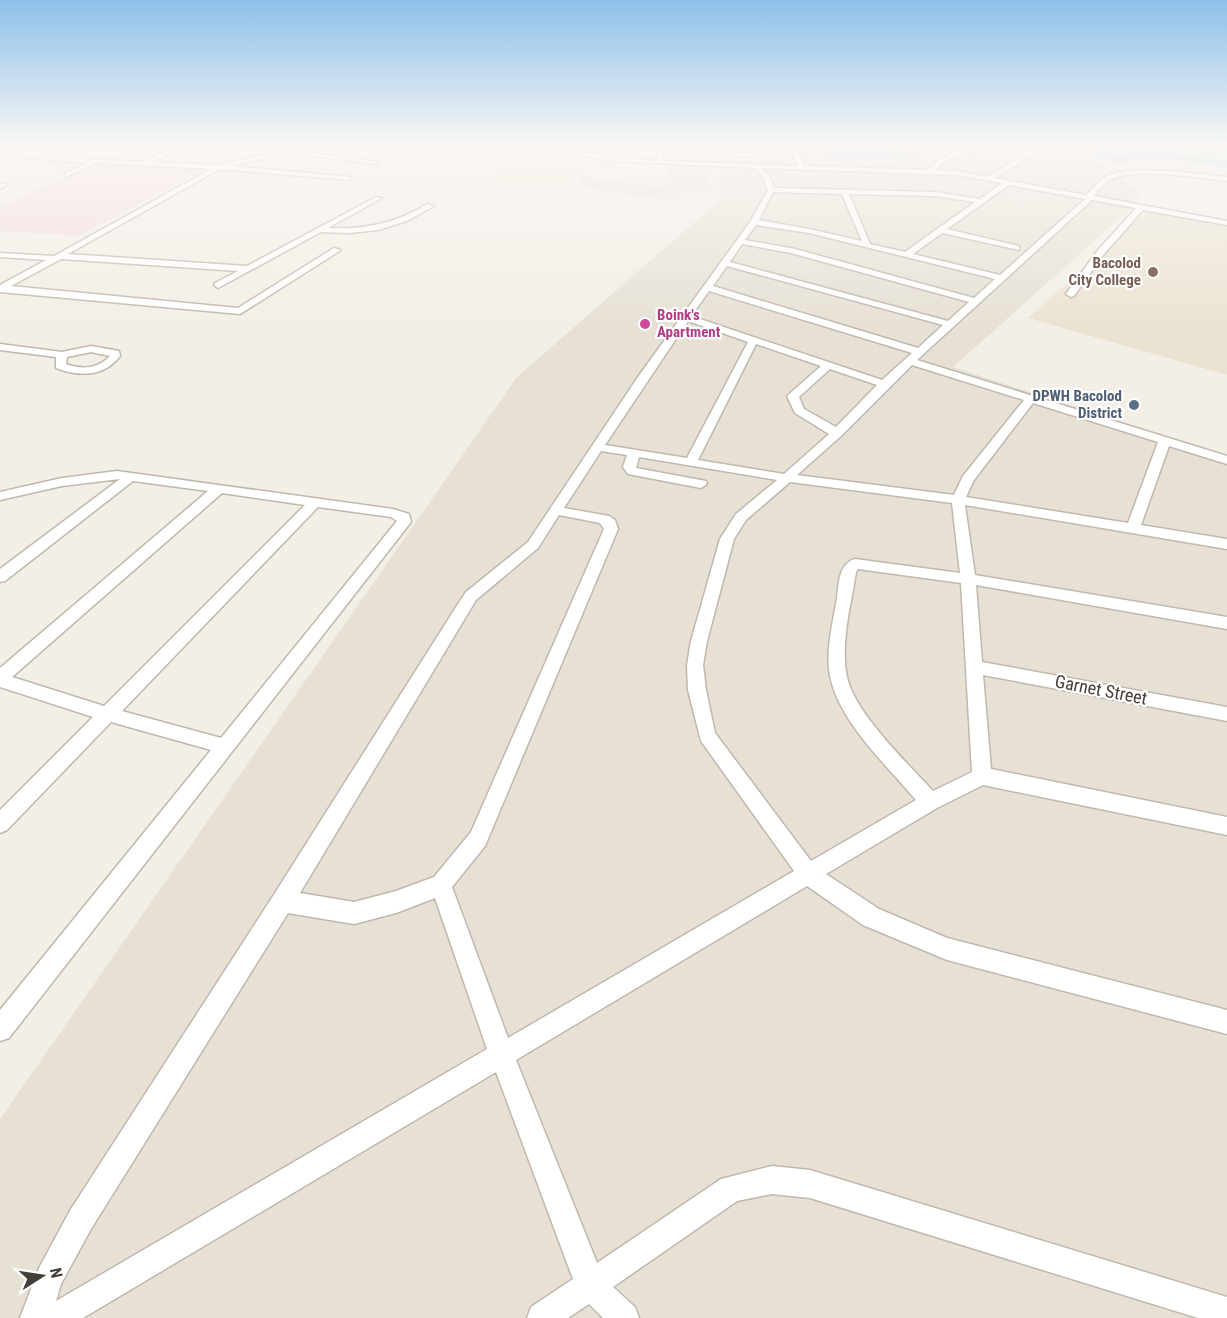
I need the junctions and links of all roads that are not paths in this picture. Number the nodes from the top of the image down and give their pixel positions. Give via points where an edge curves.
1 (430, 206) dead end
2 (147, 207) edge
3 (362, 207) edge
4 (762, 207) edge
5 (850, 207) edge
6 (973, 207) edge
7 (1080, 207) edge
8 (1141, 207) joint
9 (1156, 207) edge
10 (1153, 210) junction
11 (754, 222) junction
12 (1227, 224) edge
13 (319, 230) junction
14 (940, 230) junction
15 (740, 241) junction
16 (867, 245) junction
17 (1016, 248) dead end
18 (337, 250) dead end
19 (0, 255) edge
20 (906, 255) junction
21 (56, 257) junction
22 (724, 263) junction
23 (248, 269) junction
24 (1002, 278) junction
25 (218, 285) dead end
26 (1, 288) edge
27 (709, 288) junction
28 (1071, 294) dead end
29 (976, 301) junction
30 (687, 318) junction
31 (949, 324) junction
32 (754, 339) junction
33 (0, 347) edge
34 (62, 355) dead end
35 (915, 357) junction
36 (830, 364) junction
37 (884, 384) junction
38 (1031, 398) junction
39 (837, 433) junction
40 (1165, 441) junction
41 (598, 447) junction
42 (634, 453) junction
43 (1227, 460) edge
44 (691, 462) junction
45 (132, 476) junction
46 (787, 478) junction
47 (701, 484) dead end
48 (220, 488) junction
49 (0, 496) edge
50 (958, 500) junction
51 (316, 501) junction
52 (555, 510) junction
53 (1133, 528) junction
54 (1227, 544) edge
55 (0, 577) edge
56 (968, 579) junction
57 (1227, 623) edge
58 (975, 667) junction
59 (0, 679) edge
60 (107, 714) junction
61 (1227, 714) edge
62 (223, 746) junction
63 (982, 776) junction
64 (930, 802) junction
65 (0, 824) edge
66 (1227, 826) edge
67 (808, 874) junction
68 (441, 885) junction
69 (283, 901) junction
70 (1227, 1022) edge
71 (0, 1029) edge
72 (502, 1056) junction
73 (590, 1284) junction
74 (1227, 1312) edge
75 (35, 1318) edge
76 (55, 1318) edge
77 (542, 1318) edge
78 (624, 1318) edge

1 - 13 street via 391,225 351,232
2 - 21 street
3 - 13 street
4 - 11 street
5 - 16 street
6 - 14 street
7 - 24 street
8 - 10 street
8 - 28 street
9 - 10 street
10 - 12 street
11 - 15 street
11 - 16 street
13 - 23 street
14 - 17 street
14 - 20 street
15 - 22 street
15 - 29 street via 792,250
16 - 20 street
18 - 26 street via 240,311
19 - 21 street
20 - 24 street
21 - 23 street
21 - 26 street
22 - 27 street
22 - 31 street
23 - 25 street
24 - 29 street
27 - 30 street
27 - 35 street
29 - 31 street
30 - 32 street
30 - 41 street
31 - 35 street
32 - 36 street
32 - 44 street
33 - 34 street
35 - 37 street
35 - 38 street
36 - 37 street
36 - 39 street via 793,396 800,411
37 - 39 street
38 - 40 street
38 - 50 street via 968,479
39 - 46 street
40 - 43 street
40 - 53 street
41 - 42 street
41 - 52 street
42 - 44 street
42 - 47 street via 629,467 633,471
44 - 46 street
45 - 48 street
45 - 49 street via 84,478
45 - 55 street
46 - 50 street
46 - 67 street via 732,527 699,641 697,690 707,736
48 - 51 street
48 - 59 street
50 - 53 street
50 - 56 street
51 - 60 street
51 - 62 street via 399,514 404,522
52 - 68 street via 604,519 611,529 478,839
52 - 69 street via 533,545 471,596
53 - 54 street
56 - 57 street
56 - 58 street
56 - 64 street via 867,564 855,564 849,570 839,680 848,700 875,737
58 - 61 street, Garnet Street
58 - 63 street
59 - 60 street
60 - 62 street
60 - 65 street
62 - 71 street
63 - 64 street
63 - 66 street
64 - 67 street
67 - 70 street via 871,916 947,949
67 - 72 street
68 - 69 street via 354,913
68 - 72 street
69 - 75 street via 81,1219 49,1278
72 - 73 street
72 - 76 street
73 - 74 street via 731,1189 772,1180 810,1184
73 - 77 street
73 - 78 street

